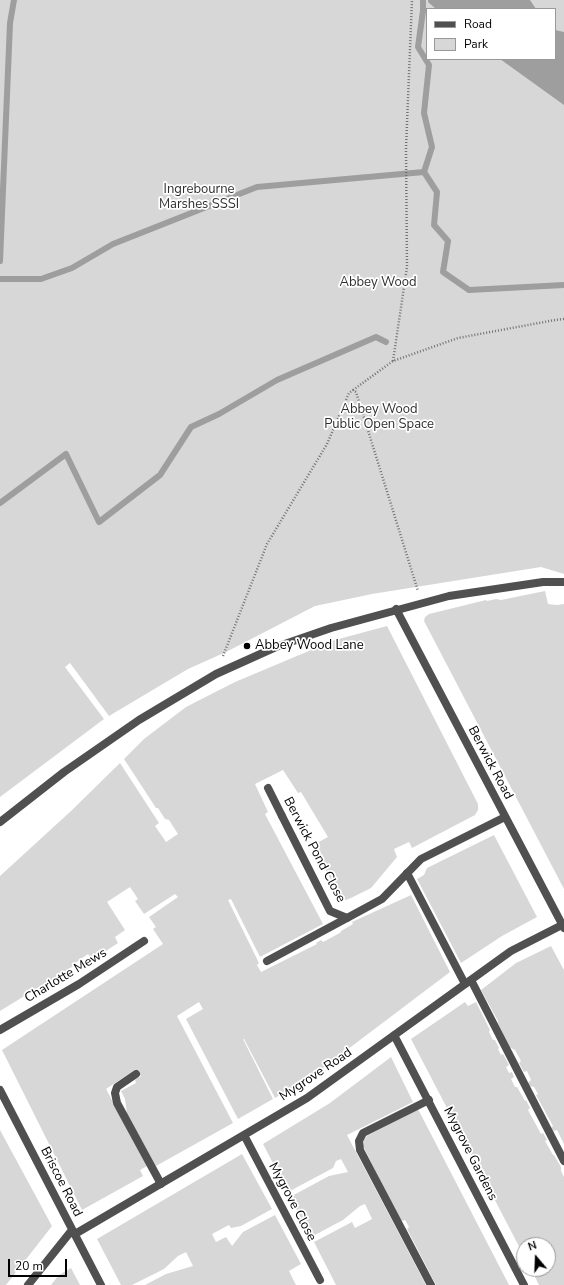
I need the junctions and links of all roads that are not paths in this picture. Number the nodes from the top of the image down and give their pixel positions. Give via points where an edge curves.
1 (564, 582) edge
2 (396, 609) junction
3 (268, 788) dead end
4 (505, 817) junction
5 (0, 822) edge
6 (407, 873) junction
7 (347, 918) junction
8 (563, 927) edge
9 (144, 941) dead end
10 (267, 961) dead end
11 (468, 982) junction
12 (0, 1030) edge
13 (394, 1035) junction
14 (136, 1074) dead end
15 (0, 1090) edge
16 (429, 1100) junction
17 (244, 1135) junction
18 (564, 1161) edge
19 (161, 1184) junction
20 (74, 1232) junction
21 (320, 1280) dead end
22 (28, 1285) edge
23 (101, 1285) edge
24 (432, 1285) edge
25 (524, 1285) edge

1 - 2 street via 543,582 449,596
2 - 4 street, Berwick Road
2 - 5 street via 276,647 216,674 139,720 64,772
3 - 7 street, Berwick Pond Close via 330,911
4 - 6 street, Berwick Pond Close via 421,859
4 - 8 street, Berwick Road
6 - 7 street, Berwick Pond Close via 382,899
6 - 11 street
7 - 10 street
8 - 11 street, Mygrove Road via 511,951
9 - 12 street, Charlotte Mews via 79,984
11 - 13 street, Mygrove Road
11 - 18 street
13 - 16 street, Mygrove Gardens
13 - 17 street, Mygrove Road via 307,1098
14 - 19 street via 117,1087 117,1103
15 - 20 street, Briscoe Road
16 - 24 street via 363,1134 358,1141 360,1150
16 - 25 street, Mygrove Gardens
17 - 19 street, Mygrove Road
17 - 21 street, Mygrove Close
19 - 20 street, Mygrove Road
20 - 22 street
20 - 23 street, Briscoe Road

